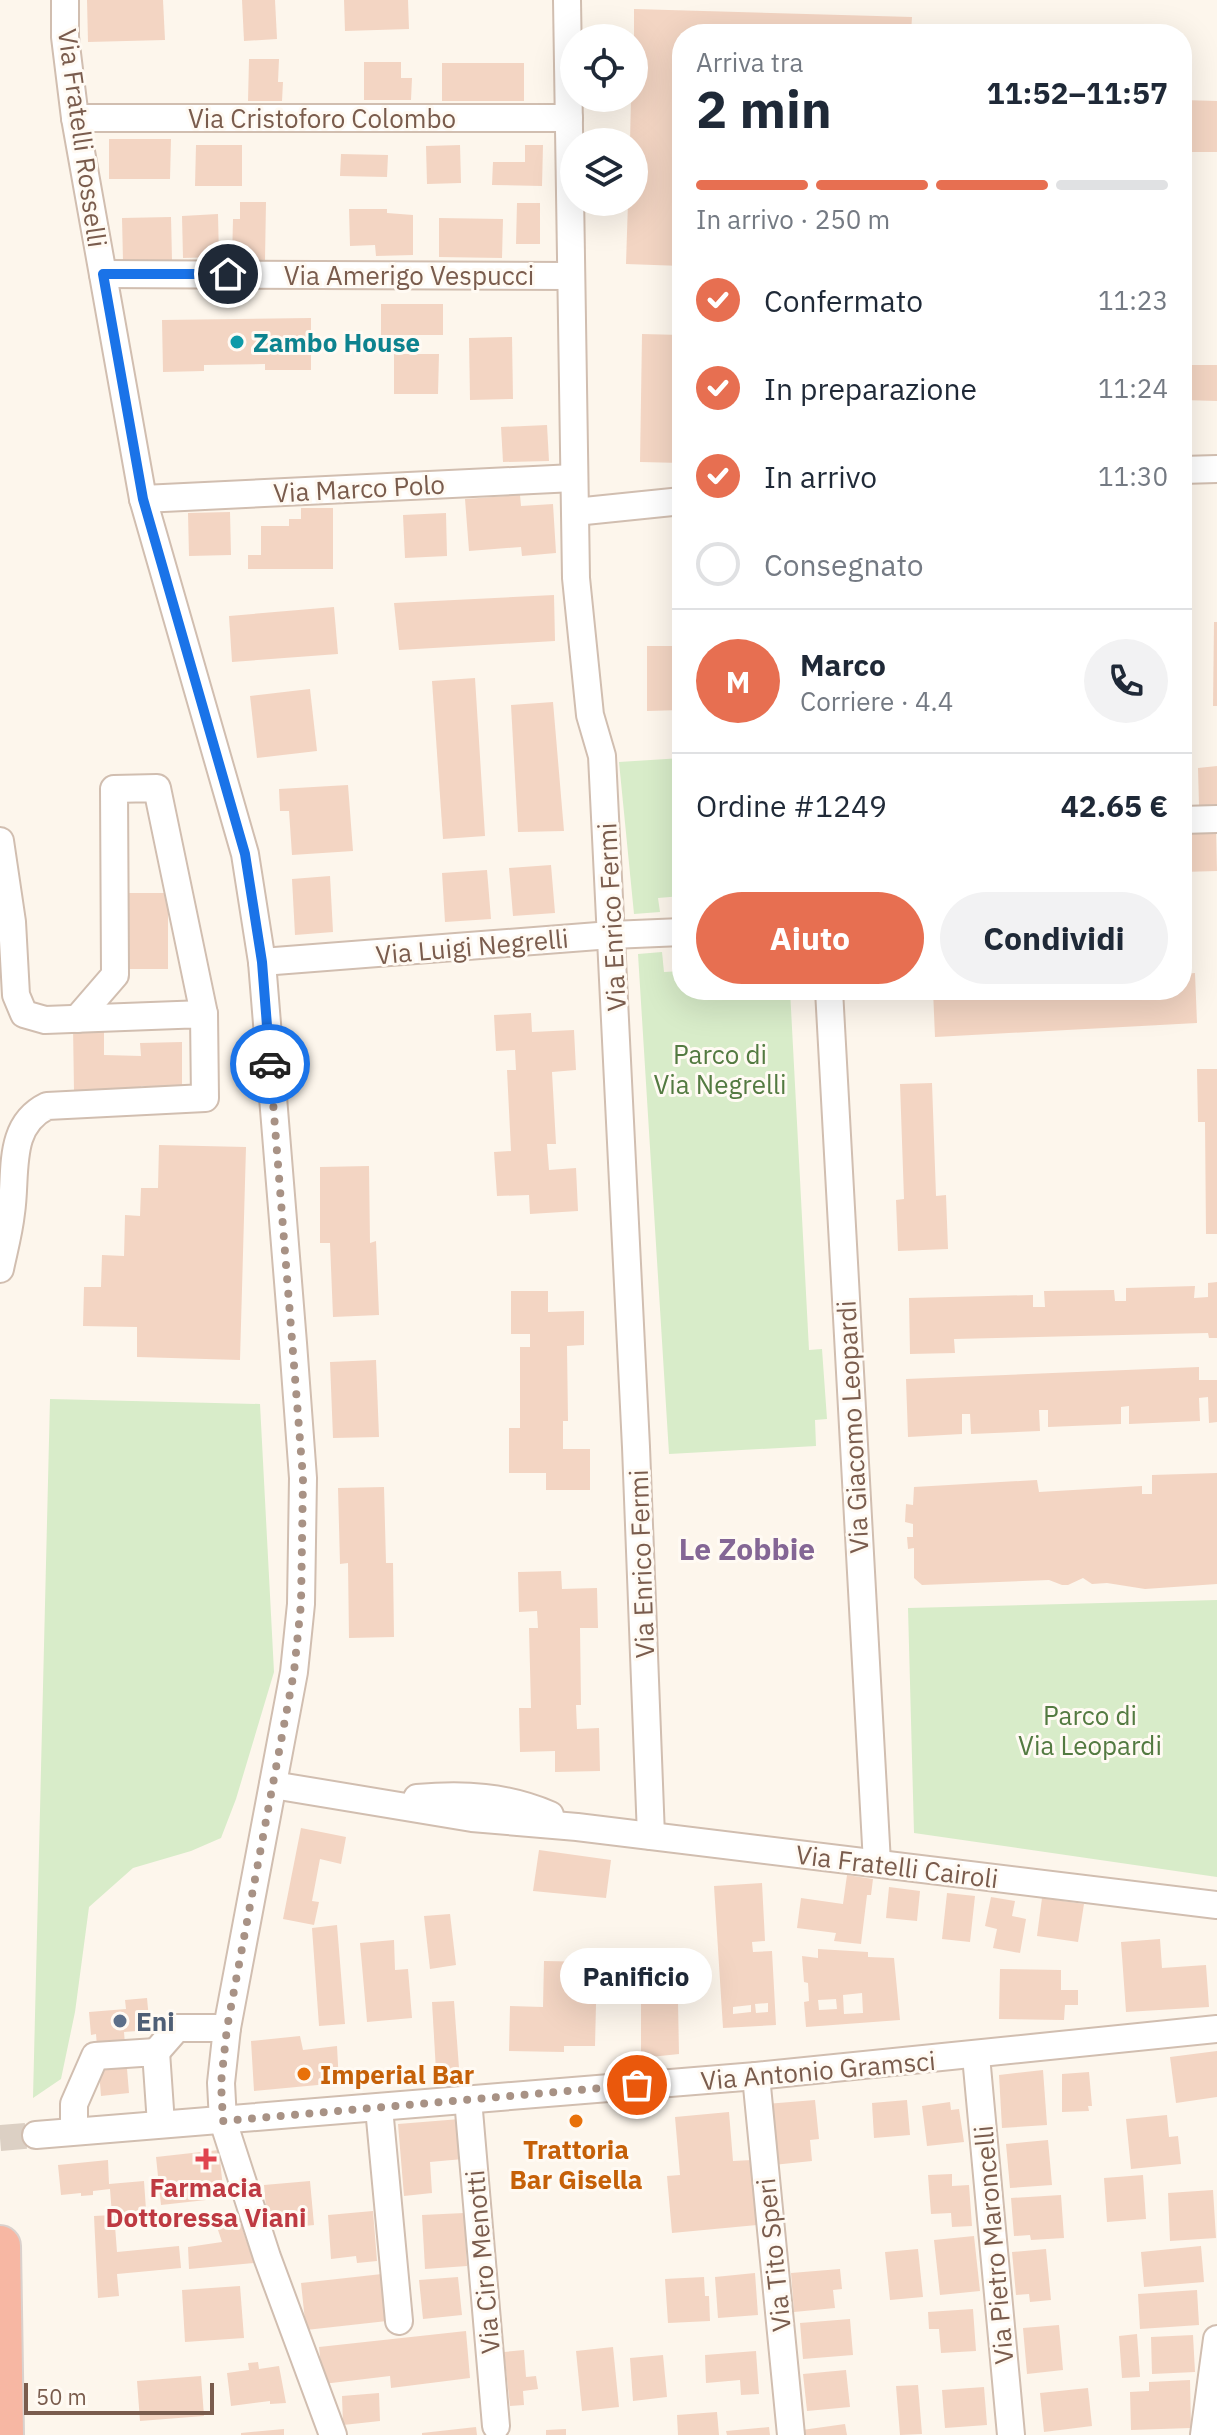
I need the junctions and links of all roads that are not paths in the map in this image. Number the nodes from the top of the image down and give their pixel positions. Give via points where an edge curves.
1 (65, 0) edge
2 (567, 0) edge
3 (75, 118) junction
4 (569, 118) junction
5 (103, 274) junction
6 (571, 276) junction
7 (1217, 469) edge
8 (1192, 470) edge
9 (574, 478) junction
10 (143, 499) junction
11 (672, 502) edge
12 (575, 512) junction
13 (1217, 819) edge
14 (1192, 820) edge
15 (0, 841) edge
16 (672, 932) edge
17 (611, 935) junction
18 (262, 962) junction
19 (830, 1000) edge
20 (204, 1014) junction
21 (77, 1019) junction
22 (0, 1269) edge
23 (273, 1785) junction
24 (651, 1836) junction
25 (877, 1863) junction
26 (1217, 1905) edge
27 (227, 2028) junction
28 (1214, 2032) edge
29 (156, 2052) junction
30 (976, 2056) junction
31 (756, 2076) junction
32 (468, 2099) junction
33 (379, 2108) junction
34 (223, 2121) junction
35 (161, 2124) junction
36 (74, 2131) junction
37 (36, 2135) tunnel mouth
38 (0, 2246) edge
39 (399, 2321) dead end
40 (1217, 2339) edge
41 (1213, 2402) edge
42 (496, 2426) dead end
43 (3, 2435) edge
44 (333, 2435) edge
45 (791, 2435) edge
46 (1011, 2435) edge
47 (1204, 2435) edge

1 - 3 street, Via Fratelli Rosselli
2 - 4 street, Via Enrico Fermi
3 - 4 street, Via Cristoforo Colombo
3 - 5 street, Via Fratelli Rosselli
4 - 6 street, Via Enrico Fermi
5 - 6 street, Via Amerigo Vespucci
5 - 10 street, Via Fratelli Rosselli
6 - 9 street, Via Enrico Fermi
7 - 8 street
9 - 10 street, Via Marco Polo
9 - 12 street, Via Enrico Fermi
10 - 18 street, Via Fratelli Rosselli via 245,854
11 - 12 street
12 - 17 street, Via Enrico Fermi via 580,632 590,715 602,756
13 - 14 street
15 - 21 street via 19,1005 32,1018
16 - 17 street, Via Luigi Negrelli
17 - 18 street, Via Luigi Negrelli
17 - 24 street, Via Enrico Fermi
18 - 23 street, Via Fratelli Rosselli via 303,1478 299,1631
19 - 25 street, Via Giacomo Leopardi
20 - 21 street
20 - 21 street via 157,788 114,789 115,975
20 - 22 street via 205,1098 47,1106 34,1112 19,1137
23 - 24 street, Via Fratelli Cairoli via 472,1818
23 - 27 street, Via Fratelli Rosselli
24 - 25 street, Via Fratelli Cairoli
25 - 26 street, Via Fratelli Cairoli
27 - 29 street via 177,2028
27 - 34 street, Via Fratelli Rosselli
28 - 30 street, Via Antonio Gramsci
29 - 35 street
29 - 36 street via 95,2056 74,2104
30 - 31 street, Via Antonio Gramsci
30 - 46 street, Via Pietro Maroncelli
31 - 32 street, Via Antonio Gramsci
31 - 45 street, Via Tito Speri
32 - 33 street, Via Antonio Gramsci
32 - 42 street, Via Ciro Menotti
33 - 34 street, Via Antonio Gramsci
33 - 39 street
34 - 35 street, Via Antonio Gramsci
34 - 44 street, Via Fratelli Rosselli
35 - 36 street, Via Antonio Gramsci
36 - 37 street, Via Antonio Gramsci
38 - 43 highway
40 - 41 street
41 - 47 street

